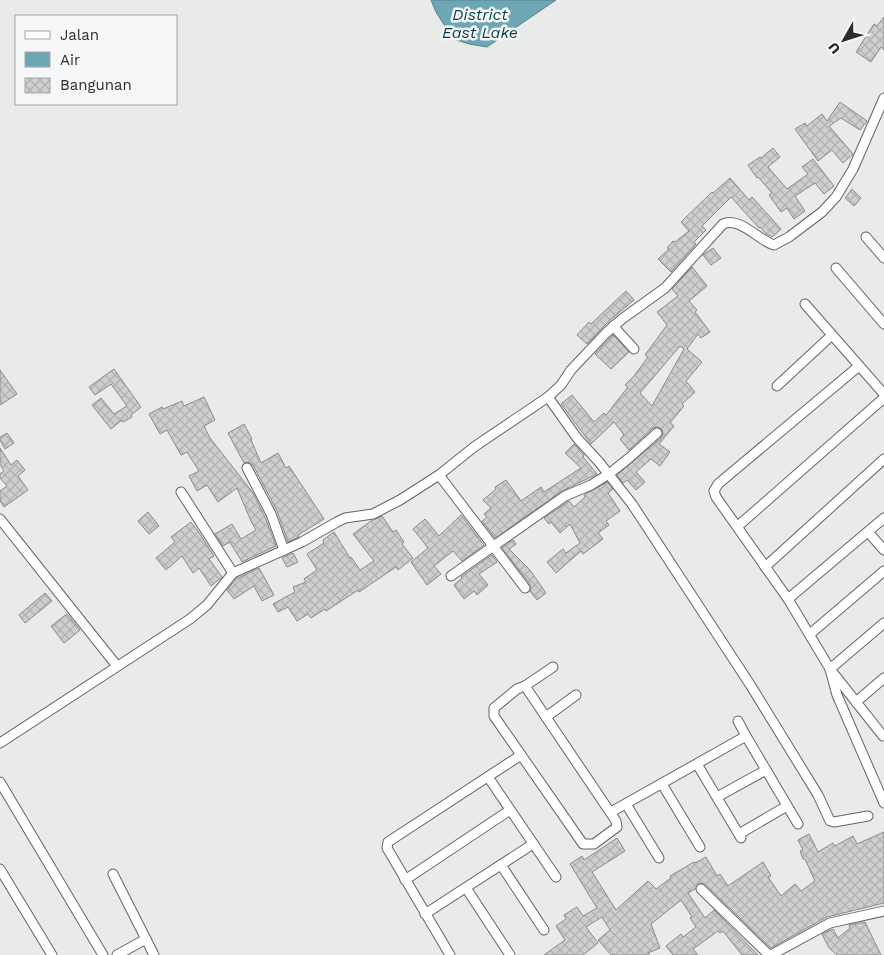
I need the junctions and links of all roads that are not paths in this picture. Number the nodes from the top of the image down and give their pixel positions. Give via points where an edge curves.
1 (884, 98) edge
2 (866, 237) dead end
3 (882, 253) edge
4 (836, 268) dead end
5 (805, 304) dead end
6 (884, 324) edge
7 (614, 326) junction
8 (832, 335) junction
9 (634, 349) dead end
10 (859, 366) junction
11 (777, 386) dead end
12 (884, 396) edge
13 (548, 397) junction
14 (657, 432) dead end
15 (884, 459) edge
16 (247, 468) dead end
17 (609, 474) junction
18 (439, 475) junction
19 (181, 492) dead end
20 (884, 518) edge
21 (0, 519) edge
22 (738, 526) junction
23 (868, 532) junction
24 (492, 547) junction
25 (284, 550) junction
26 (884, 550) edge
27 (765, 566) junction
28 (884, 571) edge
29 (233, 573) junction
30 (451, 576) dead end
31 (525, 588) dead end
32 (788, 599) junction
33 (884, 623) edge
34 (810, 634) junction
35 (117, 666) junction
36 (553, 666) dead end
37 (830, 669) junction
38 (884, 678) edge
39 (525, 686) junction
40 (576, 695) dead end
41 (856, 702) junction
42 (546, 717) junction
43 (738, 721) dead end
44 (746, 736) junction
45 (884, 736) edge
46 (0, 743) edge
47 (521, 755) junction
48 (697, 764) junction
49 (766, 770) junction
50 (488, 776) junction
51 (0, 782) edge
52 (662, 784) junction
53 (883, 796) edge
54 (717, 797) junction
55 (626, 804) junction
56 (787, 806) junction
57 (510, 810) junction
58 (611, 812) junction
59 (868, 816) dead end
60 (798, 824) dead end
61 (533, 844) junction
62 (700, 846) dead end
63 (659, 858) dead end
64 (501, 865) junction
65 (0, 868) edge
66 (113, 874) dead end
67 (556, 877) dead end
68 (405, 880) junction
69 (466, 888) junction
70 (701, 889) dead end
71 (884, 911) edge
72 (425, 914) junction
73 (544, 930) dead end
74 (146, 939) junction
75 (52, 955) edge
76 (103, 955) edge
77 (117, 955) edge
78 (154, 955) edge
79 (450, 955) edge
80 (510, 955) edge
81 (770, 955) edge

1 - 7 street via 845,184 822,212 774,245 738,223 723,224 665,288
2 - 3 street
4 - 6 street
5 - 8 street
7 - 9 street
7 - 13 street
8 - 10 street
8 - 11 street
10 - 12 street
10 - 22 street via 718,484 714,491 716,497
12 - 22 street
13 - 17 street via 577,438
13 - 18 street
14 - 17 street
15 - 27 street
16 - 25 street via 271,514
17 - 24 street via 565,496
17 - 59 street via 751,686 830,820
18 - 24 street
18 - 25 street via 373,514 345,518
19 - 29 street
20 - 23 street
21 - 35 street
22 - 27 street
23 - 26 street
23 - 32 street
24 - 30 street
24 - 31 street
25 - 29 street
27 - 32 street
28 - 34 street
29 - 35 street via 202,609
32 - 34 street
33 - 37 street
34 - 37 street
35 - 46 street
36 - 39 street
37 - 41 street
37 - 53 street via 837,695
38 - 41 street
39 - 42 street
39 - 47 street via 494,708 494,716
40 - 42 street
41 - 45 street
42 - 58 street
43 - 44 street
44 - 48 street
44 - 49 street
47 - 50 street
47 - 58 street via 583,844 594,844 617,827
48 - 52 street
48 - 54 street
49 - 54 street
49 - 56 street
50 - 57 street
50 - 68 street via 388,842 387,848
51 - 76 street
52 - 55 street
52 - 62 street
54 - 56 street via 740,836
55 - 58 street
55 - 63 street
56 - 60 street
57 - 61 street
57 - 68 street
61 - 64 street
61 - 67 street
64 - 69 street
64 - 73 street
65 - 75 street
66 - 74 street
68 - 72 street
69 - 72 street
69 - 80 street
70 - 81 street
71 - 81 street via 830,922
72 - 79 street
74 - 77 street
74 - 78 street

